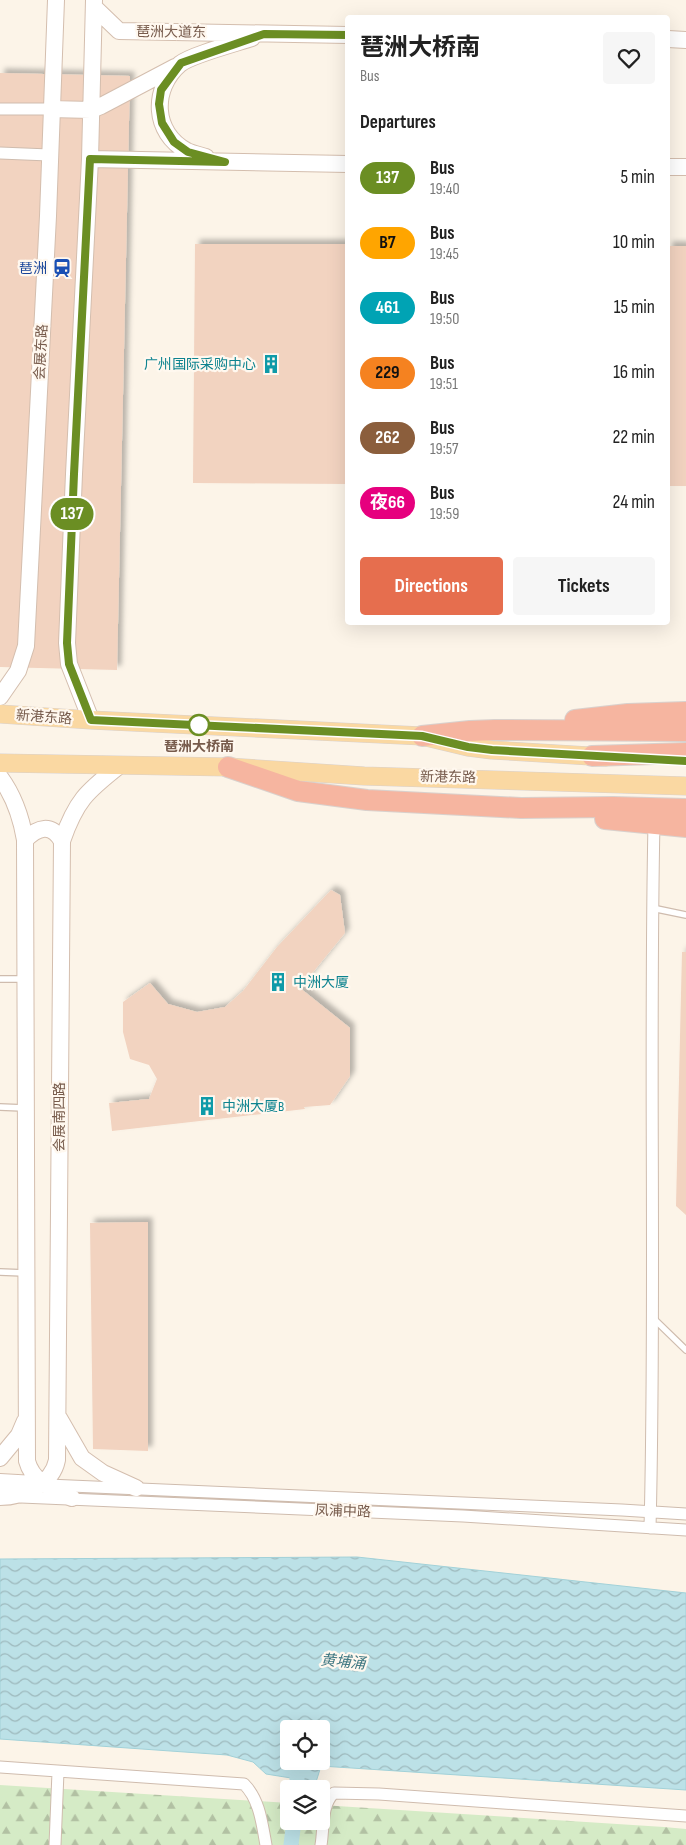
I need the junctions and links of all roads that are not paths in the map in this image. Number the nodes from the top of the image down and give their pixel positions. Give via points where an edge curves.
1 (56, 0) edge
2 (94, 4) edge
3 (264, 34) junction
4 (345, 35) edge
5 (670, 39) edge
6 (686, 40) edge
7 (181, 63) junction
8 (0, 109) edge
9 (51, 109) junction
10 (91, 110) junction
11 (0, 153) edge
12 (49, 155) junction
13 (90, 159) junction
14 (225, 162) junction
15 (345, 164) edge
16 (670, 167) edge
17 (686, 167) edge
18 (0, 697) edge
19 (686, 712) edge
20 (0, 714) edge
21 (91, 720) junction
22 (526, 730) junction
23 (683, 731) edge
24 (422, 736) junction
25 (686, 753) edge
26 (592, 756) junction
27 (686, 761) edge
28 (0, 764) edge
29 (119, 766) junction
30 (228, 767) junction
31 (0, 776) edge
32 (686, 786) edge
33 (521, 808) junction
34 (686, 809) edge
35 (654, 823) junction
36 (686, 827) edge
37 (25, 840) junction
38 (62, 841) junction
39 (652, 908) junction
40 (686, 914) edge
41 (0, 979) edge
42 (24, 979) junction
43 (0, 1107) edge
44 (24, 1108) junction
45 (0, 1272) edge
46 (25, 1273) junction
47 (653, 1318) junction
48 (686, 1350) edge
49 (27, 1416) junction
50 (58, 1416) junction
51 (0, 1458) edge
52 (0, 1482) edge
53 (42, 1484) junction
54 (136, 1488) junction
55 (5, 1497) edge
56 (72, 1498) junction
57 (651, 1511) junction
58 (686, 1514) edge
59 (650, 1528) junction
60 (686, 1530) edge
61 (0, 1767) edge
62 (58, 1772) junction
63 (686, 1816) edge
64 (54, 1845) edge
65 (266, 1845) edge
66 (321, 1845) edge

1 - 9 street, 会展东路
2 - 3 street, 琶洲大道东 via 119,31
2 - 10 street
3 - 4 street, 琶洲大道东
3 - 7 street
5 - 6 street
7 - 10 street
7 - 14 street via 161,90 162,123 174,142 188,152
8 - 9 street
9 - 10 street
9 - 12 street, 会展东路
10 - 13 street
11 - 12 street
12 - 18 street, 会展东路 via 26,646 18,671
13 - 14 street
13 - 21 street via 67,643 69,664
14 - 15 street
16 - 17 street
19 - 22 highway via 591,718
20 - 21 main road, 新港东路
21 - 24 main road, 新港东路
22 - 23 highway
22 - 24 highway
24 - 26 main road, 新港东路 via 492,750
25 - 26 highway
26 - 27 main road, 新港东路
28 - 29 main road, 新港东路
29 - 30 main road, 新港东路
29 - 38 street, 会展南四路 via 77,805
30 - 32 main road, 新港东路 via 364,776
30 - 33 highway via 314,794
31 - 37 street via 16,805
33 - 34 highway
33 - 35 highway
35 - 36 highway
35 - 39 street
37 - 38 street via 34,832 45,829 57,834
37 - 42 street
38 - 50 street, 会展南四路
39 - 40 lane
39 - 47 street
41 - 42 lane
42 - 44 street
43 - 44 lane
44 - 46 street
45 - 46 lane
46 - 49 street
47 - 48 lane
47 - 57 street
49 - 51 street via 19,1435
49 - 53 street via 27,1461 30,1471
50 - 53 street, 会展南四路 via 55,1469
50 - 54 street via 82,1458 103,1473
52 - 53 street, 凤浦中路
53 - 54 street, 凤浦中路
53 - 55 street
53 - 56 street
54 - 57 street, 凤浦中路
55 - 56 street, 凤浦中路
56 - 59 street, 凤浦中路
57 - 58 street, 凤浦中路
57 - 59 street
59 - 60 street, 凤浦中路
61 - 62 street
62 - 64 street
62 - 65 street via 244,1784 259,1809
63 - 66 street via 334,1793 326,1806

